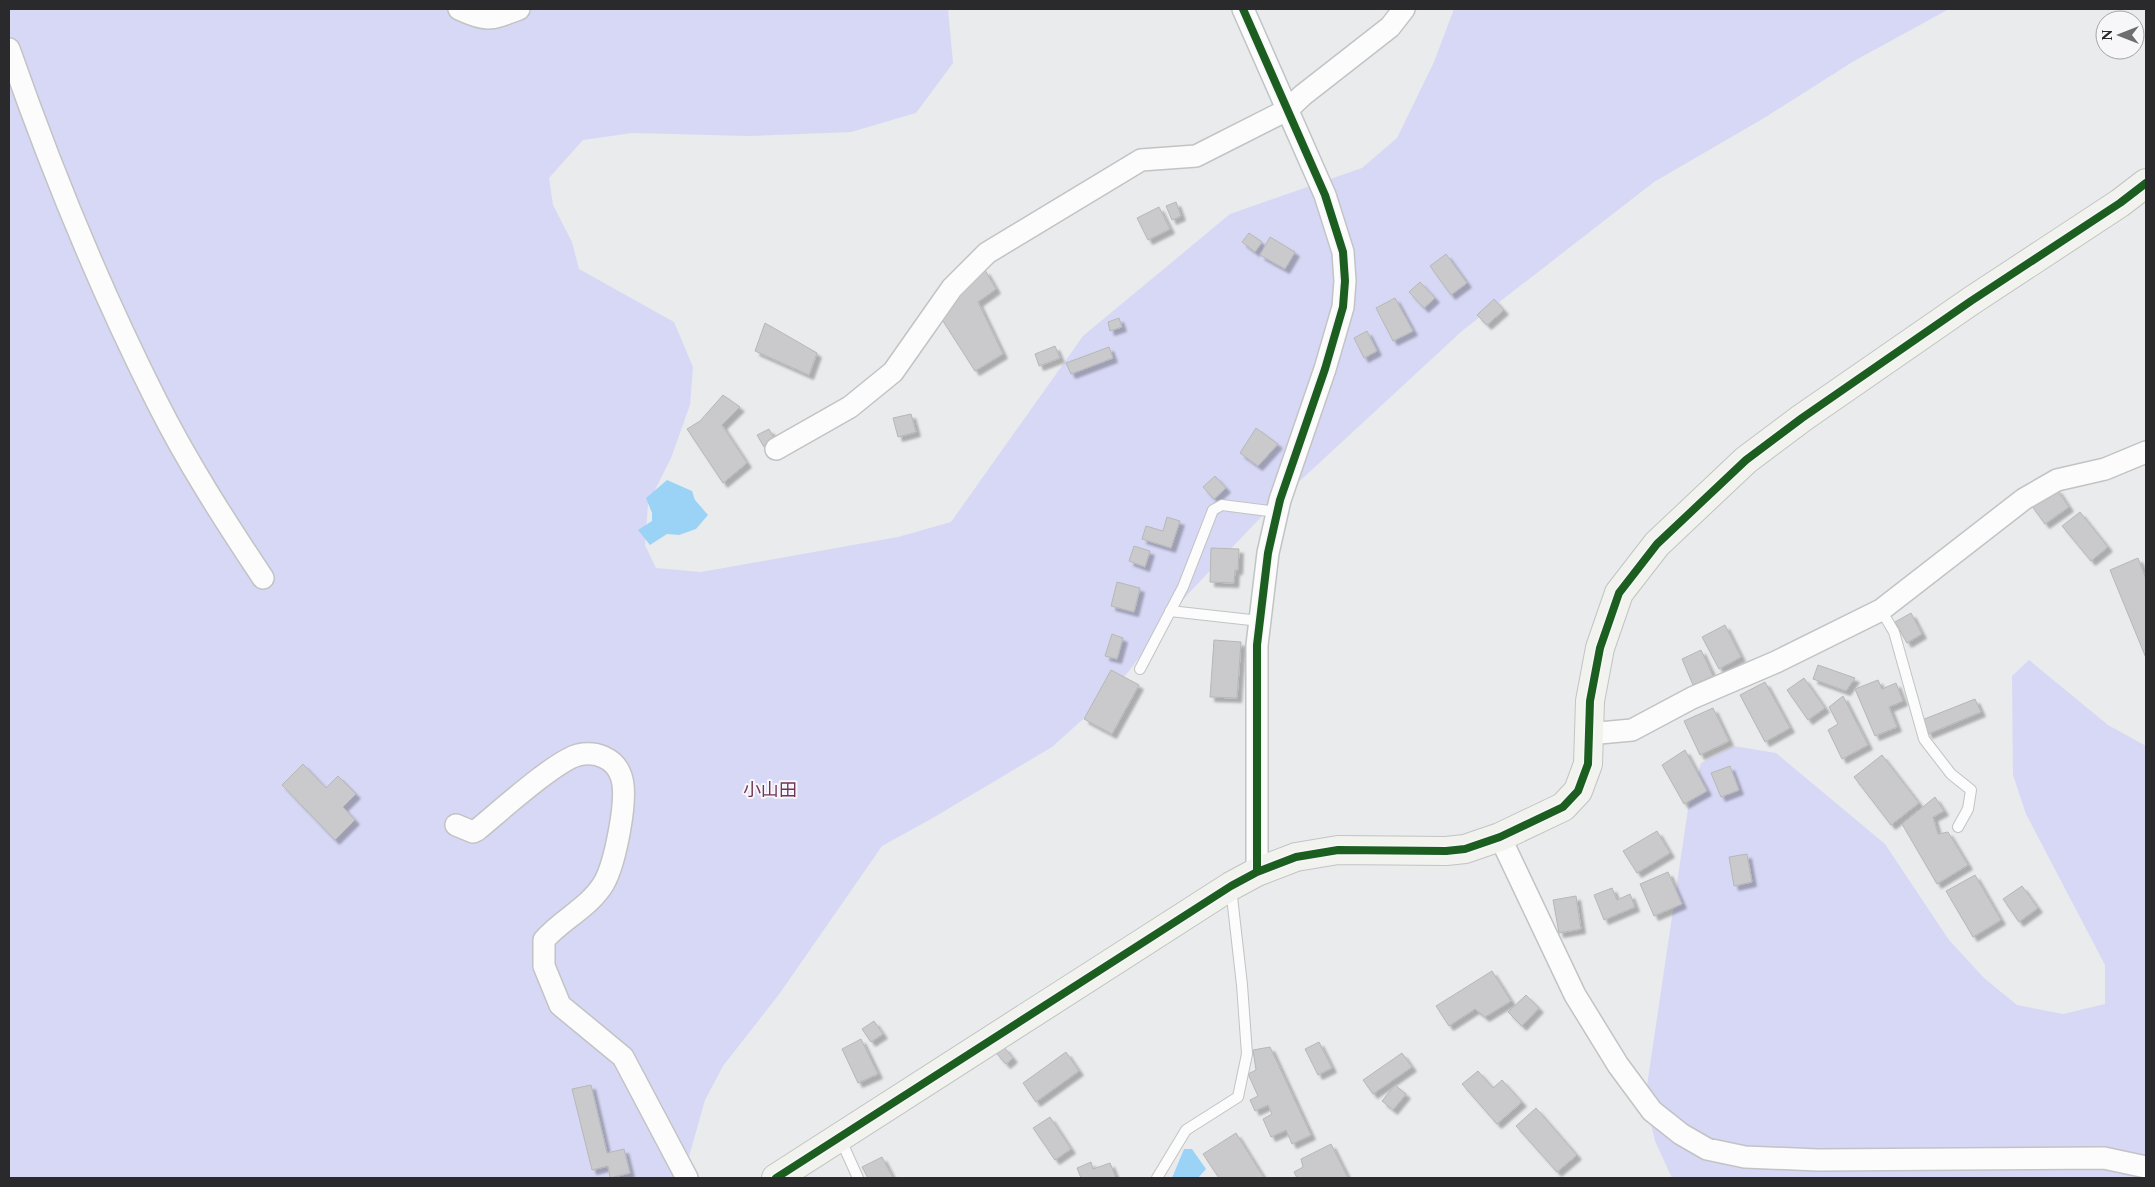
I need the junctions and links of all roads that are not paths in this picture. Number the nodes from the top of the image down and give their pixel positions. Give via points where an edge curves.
1 (458, 9) edge
2 (519, 9) edge
3 (1243, 9) edge
4 (1404, 9) edge
5 (9, 49) edge
6 (1287, 110) junction
7 (2146, 183) edge
8 (776, 449) dead end
9 (2146, 452) edge
10 (1277, 512) junction
11 (263, 578) dead end
12 (1881, 610) junction
13 (1170, 611) junction
14 (1260, 621) junction
15 (1140, 669) dead end
16 (1588, 734) junction
17 (456, 825) dead end
18 (1958, 827) dead end
19 (1500, 837) junction
20 (1257, 872) junction
21 (1231, 886) junction
22 (840, 1137) junction
23 (2146, 1167) edge
24 (687, 1178) edge
25 (776, 1178) edge
26 (858, 1178) edge
27 (1157, 1178) edge

1 - 2 street via 480,19
3 - 6 street
4 - 6 street via 1390,27
5 - 11 street via 43,146 113,310 157,402 220,514
6 - 8 street via 1196,156 1141,160 987,254 952,288 893,372 850,407
6 - 10 street via 1325,195 1343,252 1345,281 1343,307 1325,369
7 - 16 street via 1802,418 1746,460 1657,544 1619,593 1600,648 1590,700
9 - 12 street via 2105,469 2057,480 2024,499
10 - 13 lane via 1222,505 1213,510 1183,587
10 - 14 street
12 - 16 street via 1776,662 1692,698 1632,730
12 - 18 lane via 1894,632 1924,739 1951,774 1970,790 1968,809
13 - 14 lane
13 - 15 lane
14 - 20 street via 1257,645
16 - 19 street via 1588,764 1578,792 1563,806
17 - 24 street via 472,832 478,830 555,767 577,755 595,754 612,760 622,777 622,824 614,857 604,883 586,906 555,927 544,940 544,966 560,1005 623,1057
19 - 20 street via 1465,849 1446,851 1338,850 1296,857
19 - 23 street via 1575,995 1618,1065 1652,1111 1707,1149 1745,1157 1818,1160 2104,1158
20 - 21 street
21 - 22 street
21 - 27 lane via 1247,1054 1238,1097 1186,1130
22 - 25 street
22 - 26 lane

